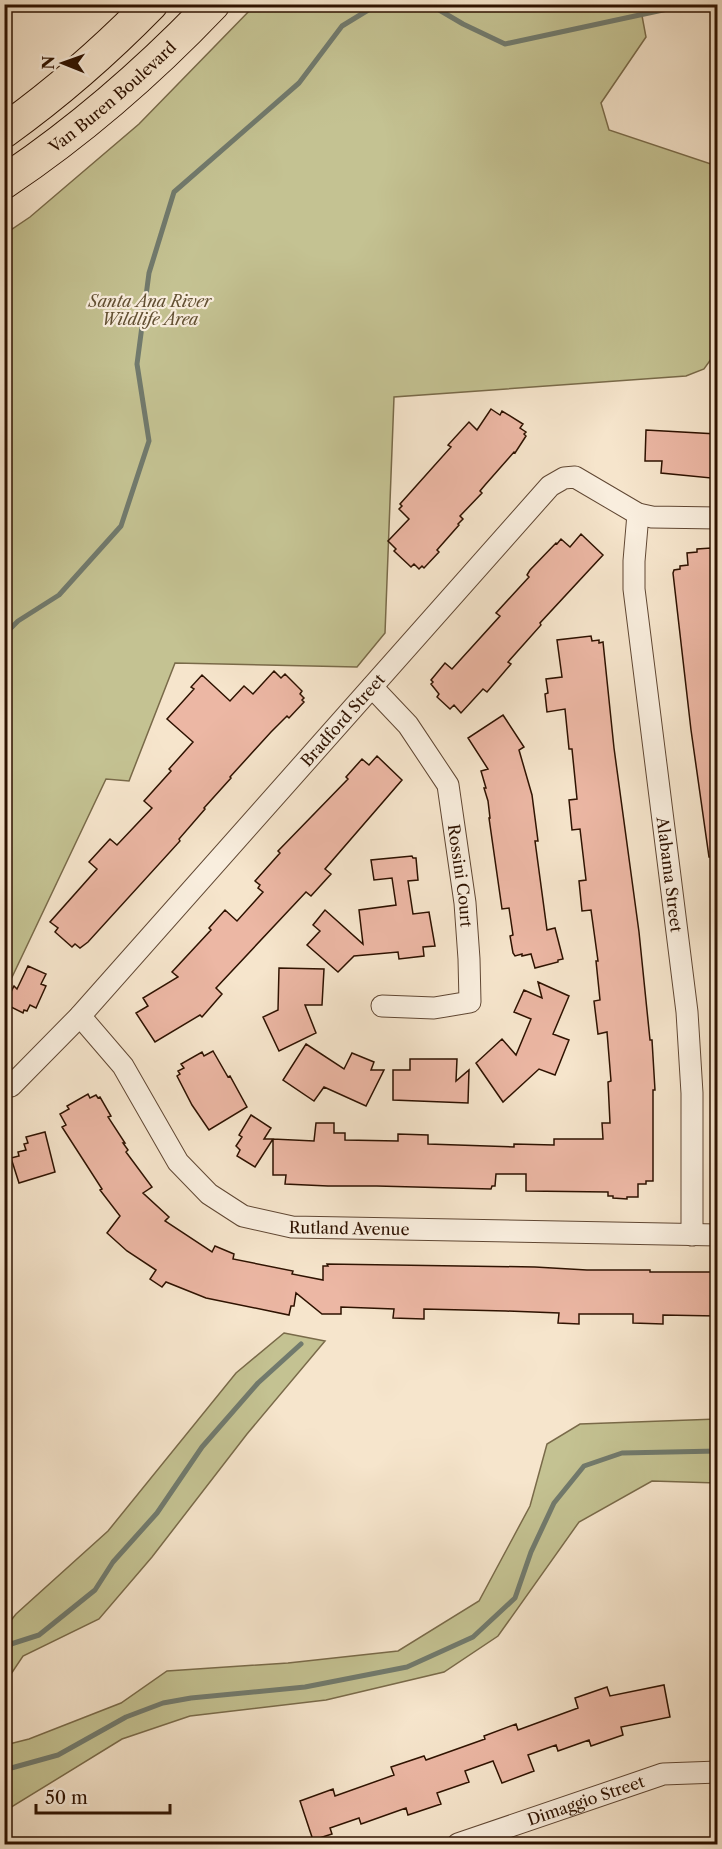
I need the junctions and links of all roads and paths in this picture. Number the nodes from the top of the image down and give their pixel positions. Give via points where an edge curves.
1 (151, 4) edge
2 (213, 4) edge
3 (4, 131) edge
4 (4, 182) edge
5 (639, 514) junction
6 (717, 518) edge
7 (372, 687) junction
8 (382, 1006) dead end
9 (80, 1016) junction
10 (11, 1086) dead end
11 (692, 1235) junction
12 (717, 1235) edge
13 (717, 1772) edge
14 (458, 1845) edge

1 - 3 main road via 40,105
2 - 4 main road, Van Buren Boulevard via 100,110
5 - 6 street, Bradford Street
5 - 7 street, Bradford Street via 574,477 550,486
5 - 11 street, Alabama Street via 634,589 687,1012 692,1093
7 - 8 street, Rossini Court via 408,725 448,785 469,959 470,1002 434,1008
7 - 9 street, Bradford Street
9 - 10 street, Bradford Street
9 - 11 street, Rutland Avenue via 123,1066 178,1162 209,1194 243,1216 292,1227
11 - 12 street, Rutland Avenue
13 - 14 street, Dimaggio Street via 663,1774

